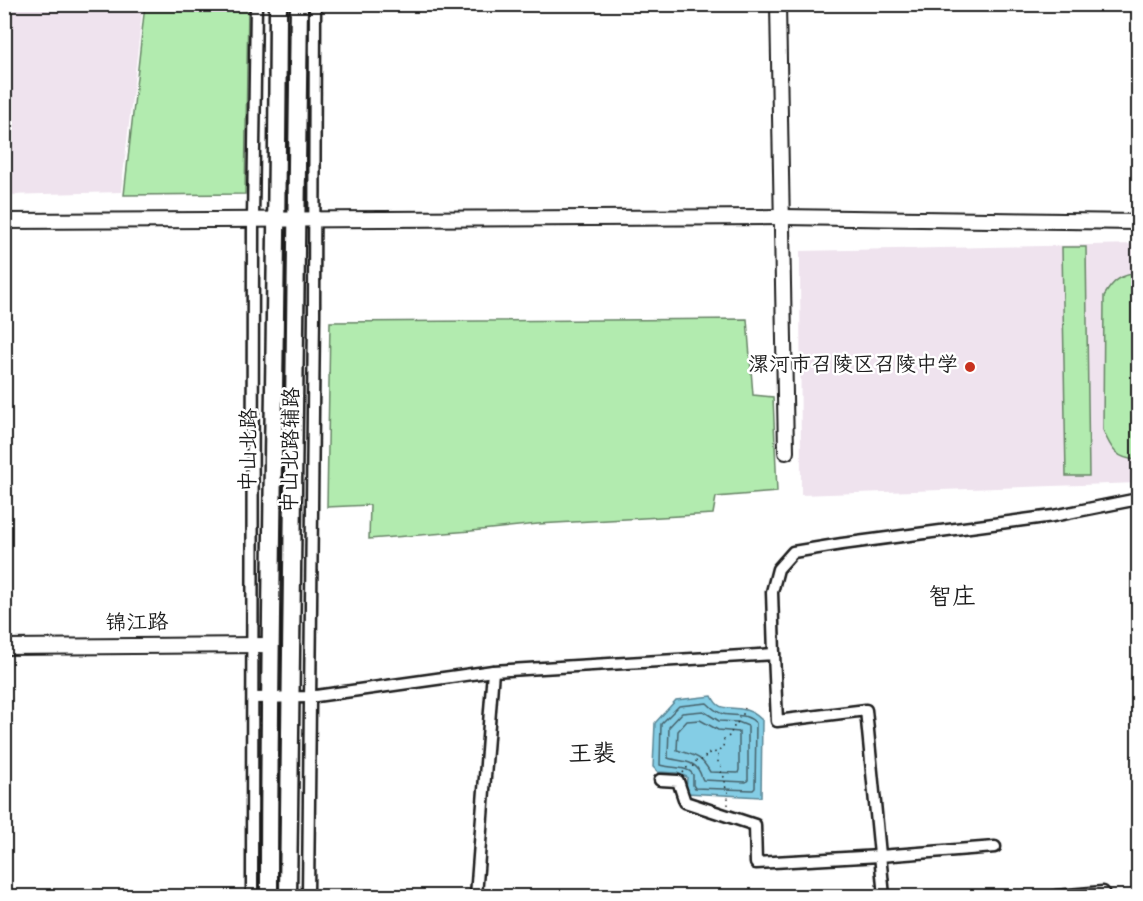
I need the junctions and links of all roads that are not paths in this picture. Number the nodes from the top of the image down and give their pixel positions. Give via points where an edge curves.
1 (256, 4) edge
2 (278, 4) edge
3 (299, 4) edge
4 (315, 4) edge
5 (778, 4) edge
6 (782, 217) junction
7 (253, 219) junction
8 (277, 219) junction
9 (296, 219) junction
10 (314, 219) junction
11 (4, 221) edge
12 (1138, 222) edge
13 (786, 452) dead end
14 (1138, 499) edge
15 (253, 644) junction
16 (270, 645) junction
17 (4, 647) edge
18 (774, 654) junction
19 (494, 672) junction
20 (309, 697) junction
21 (261, 698) junction
22 (290, 698) junction
23 (660, 780) dead end
24 (995, 847) dead end
25 (880, 856) junction
26 (1103, 892) dead end
27 (252, 897) edge
28 (269, 897) edge
29 (288, 897) edge
30 (308, 897) edge
31 (476, 897) edge
32 (884, 897) edge
33 (1056, 897) edge

1 - 7 street, 中山北路辅路
2 - 8 main road, 中山北路
3 - 9 main road, 中山北路
4 - 10 street, 中山北路辅路
5 - 6 street
6 - 10 street
6 - 12 street
6 - 13 street
7 - 8 street
7 - 11 street
7 - 15 street, 中山北路辅路
8 - 9 street
8 - 16 main road, 中山北路
9 - 10 street
9 - 22 main road, 中山北路
10 - 20 street, 中山北路辅路
14 - 18 street via 1053,516 793,552 778,569 772,592
15 - 16 street, 锦江路
15 - 17 street, 锦江路
15 - 21 street, 中山北路辅路
16 - 21 main road, 中山北路
18 - 19 street
18 - 25 street via 777,722 866,710
19 - 20 street
19 - 31 street
20 - 22 street
20 - 30 street, 中山北路辅路
21 - 22 street
21 - 27 street, 中山北路辅路
21 - 28 main road, 中山北路
22 - 29 main road, 中山北路
23 - 25 street via 678,781 685,802 755,825 756,863
24 - 25 street
25 - 32 street
26 - 33 street

